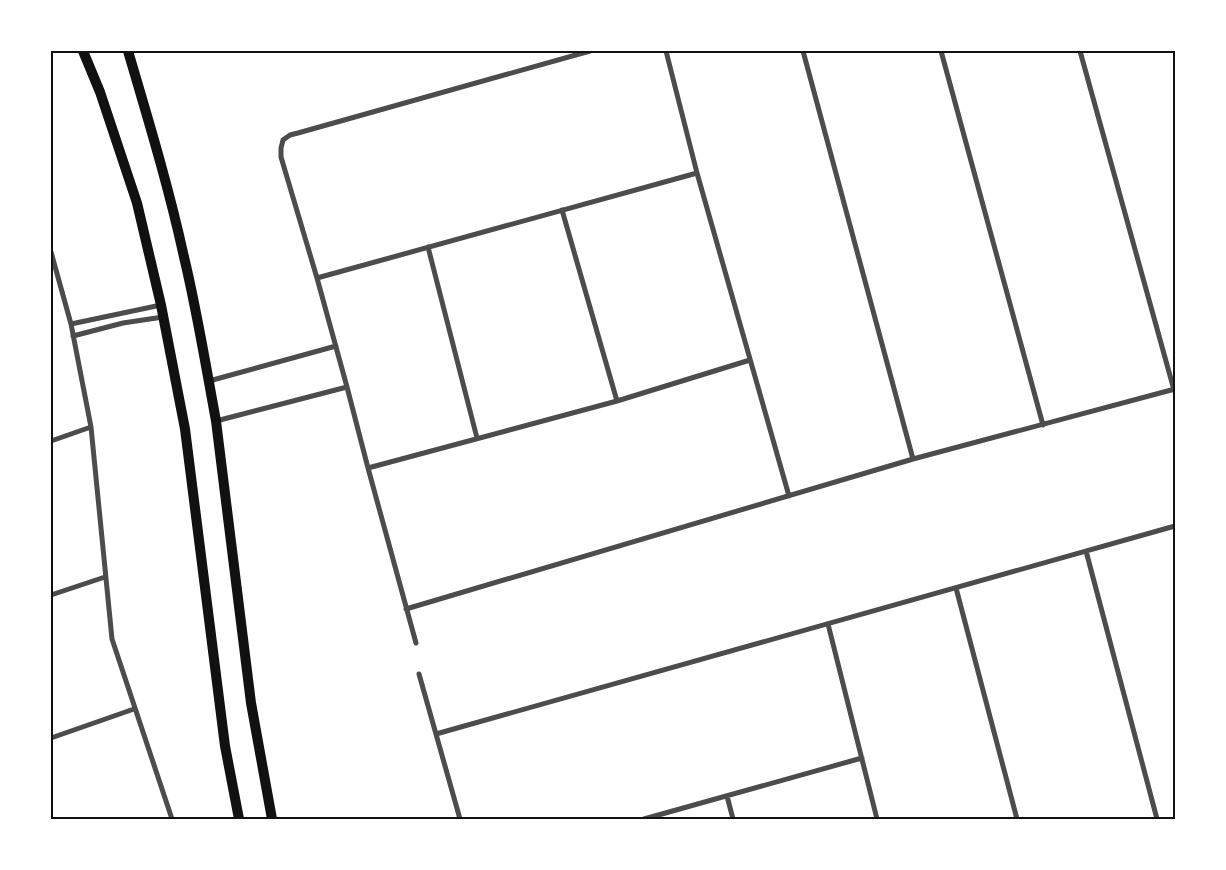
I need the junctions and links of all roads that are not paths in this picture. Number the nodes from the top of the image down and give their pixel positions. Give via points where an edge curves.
1 (83, 51) edge
2 (128, 51) edge
3 (590, 51) edge
4 (666, 51) edge
5 (803, 51) edge
6 (941, 51) edge
7 (1080, 51) edge
8 (697, 173) junction
9 (562, 210) junction
10 (428, 247) junction
11 (51, 252) edge
12 (317, 278) junction
13 (161, 305) junction
14 (163, 317) junction
15 (71, 324) junction
16 (73, 336) junction
17 (336, 346) junction
18 (750, 360) junction
19 (209, 382) junction
20 (347, 387) junction
21 (1174, 390) edge
22 (617, 401) junction
23 (216, 421) junction
24 (1043, 425) junction
25 (91, 427) junction
26 (477, 438) junction
27 (51, 441) edge
28 (913, 459) junction
29 (368, 468) junction
30 (789, 496) junction
31 (1175, 526) edge
32 (1086, 551) junction
33 (105, 577) junction
34 (956, 588) junction
35 (51, 595) edge
36 (406, 609) junction
37 (828, 624) junction
38 (416, 642) dead end
39 (419, 674) dead end
40 (134, 709) junction
41 (436, 734) junction
42 (51, 738) edge
43 (862, 758) junction
44 (727, 796) junction
45 (172, 819) edge
46 (239, 819) edge
47 (272, 819) edge
48 (460, 819) edge
49 (644, 819) edge
50 (733, 819) edge
51 (877, 819) edge
52 (1018, 819) edge
53 (1157, 819) edge

1 - 13 main road via 138,203
2 - 19 main road via 184,257
3 - 12 street via 290,135 283,140 281,157
4 - 8 street
5 - 28 street
6 - 24 street
7 - 21 street
8 - 9 street
8 - 18 street
9 - 10 street
9 - 22 street
10 - 12 street
10 - 26 street
11 - 15 street
12 - 17 street
13 - 14 main road
13 - 15 street
14 - 16 street
14 - 46 main road via 185,429 225,746
15 - 16 street
16 - 25 street
17 - 19 street
17 - 20 street
18 - 22 street
18 - 30 street
19 - 23 main road
20 - 23 street
20 - 29 street
21 - 24 street
22 - 26 street
23 - 47 main road via 250,703
24 - 28 street
25 - 27 street
25 - 33 street
26 - 29 street
28 - 30 street
29 - 36 street
30 - 36 street
31 - 32 street
32 - 34 street
32 - 53 street
33 - 35 street
33 - 40 street via 112,640
34 - 37 street
34 - 52 street
36 - 38 street
37 - 41 street
37 - 43 street
39 - 41 street
40 - 42 street
40 - 45 street
41 - 48 street
43 - 44 street
43 - 51 street
44 - 49 street
44 - 50 street

